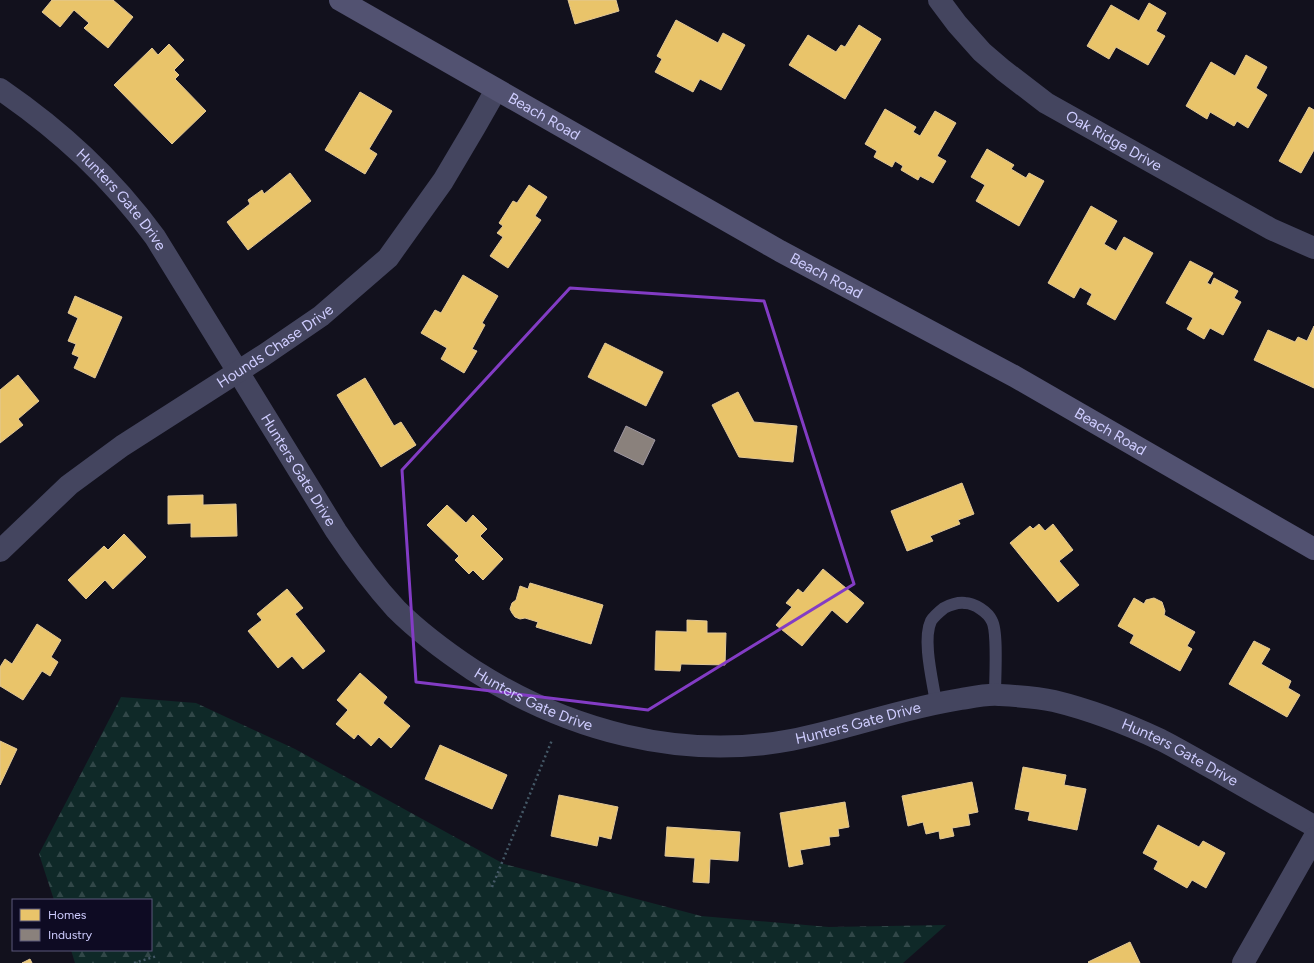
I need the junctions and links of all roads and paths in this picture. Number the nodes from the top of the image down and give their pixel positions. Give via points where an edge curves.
1 (340, 0) edge
2 (939, 0) edge
3 (0, 89) edge
4 (496, 90) junction
5 (1314, 248) edge
6 (238, 371) junction
7 (1314, 549) edge
8 (0, 551) edge
9 (995, 694) junction
10 (936, 703) junction
11 (552, 740) dead end
12 (1314, 826) edge
13 (1314, 838) edge
14 (492, 887) dead end
15 (157, 956) dead end
16 (134, 963) edge
17 (1243, 963) edge

1 - 4 street, Beach Road
2 - 5 street, Oak Ridge Drive via 982,52 1046,103 1271,229
3 - 6 street, Hunters Gate Drive via 75,147 137,212
4 - 6 street, Hounds Chase Drive via 443,181 388,258 320,316
4 - 7 street, Beach Road via 780,251 1014,376
6 - 8 street, Hounds Chase Drive via 122,446 68,485
6 - 10 street, Hunters Gate Drive via 342,540 396,609 454,657 519,697 592,727 621,735 667,744 705,746 748,746 790,740
9 - 10 street, Hunters Gate Drive
9 - 10 lane via 995,638 992,621 976,606 952,604 931,621 928,632 927,644
9 - 12 street, Hunters Gate Drive via 1052,701 1109,718 1163,741
11 - 14 path
13 - 17 street
15 - 16 path

